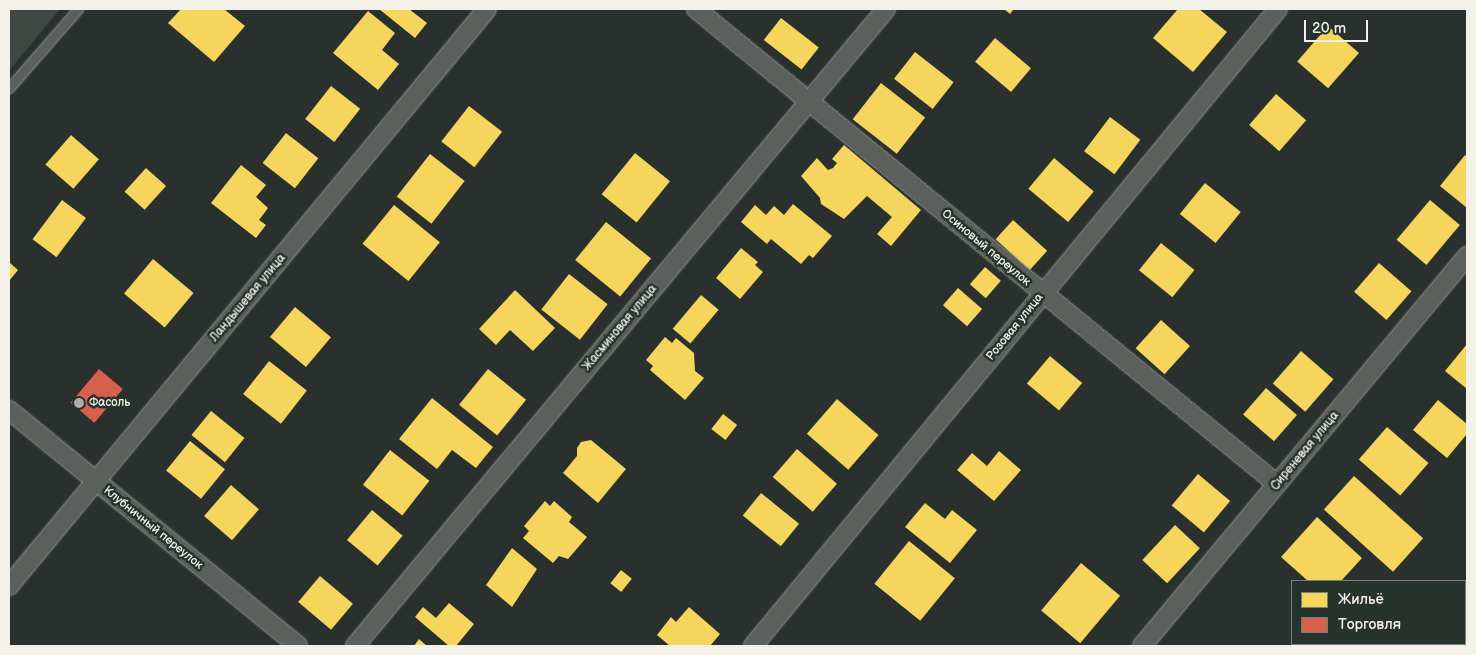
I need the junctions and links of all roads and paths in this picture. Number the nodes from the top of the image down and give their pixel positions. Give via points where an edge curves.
1 (78, 9) edge
2 (487, 9) edge
3 (696, 9) edge
4 (886, 9) edge
5 (1278, 9) edge
6 (9, 88) edge
7 (809, 100) junction
8 (1467, 256) edge
9 (1042, 294) junction
10 (9, 410) edge
11 (96, 482) junction
12 (1277, 484) junction
13 (9, 586) edge
14 (298, 646) edge
15 (355, 646) edge
16 (753, 646) edge
17 (1142, 646) edge

1 - 6 lane
2 - 11 street, Ландышевая улица
3 - 7 street, Осиновый переулок
4 - 7 street, Жасминовая улица
5 - 9 street, Розовая улица
7 - 9 street, Осиновый переулок
7 - 15 street, Жасминовая улица
8 - 12 street, Сиреневая улица
9 - 12 street, Осиновый переулок
9 - 16 street, Розовая улица
10 - 11 street, Клубничный переулок
11 - 13 street, Ландышевая улица
11 - 14 street, Клубничный переулок
12 - 17 street, Сиреневая улица

